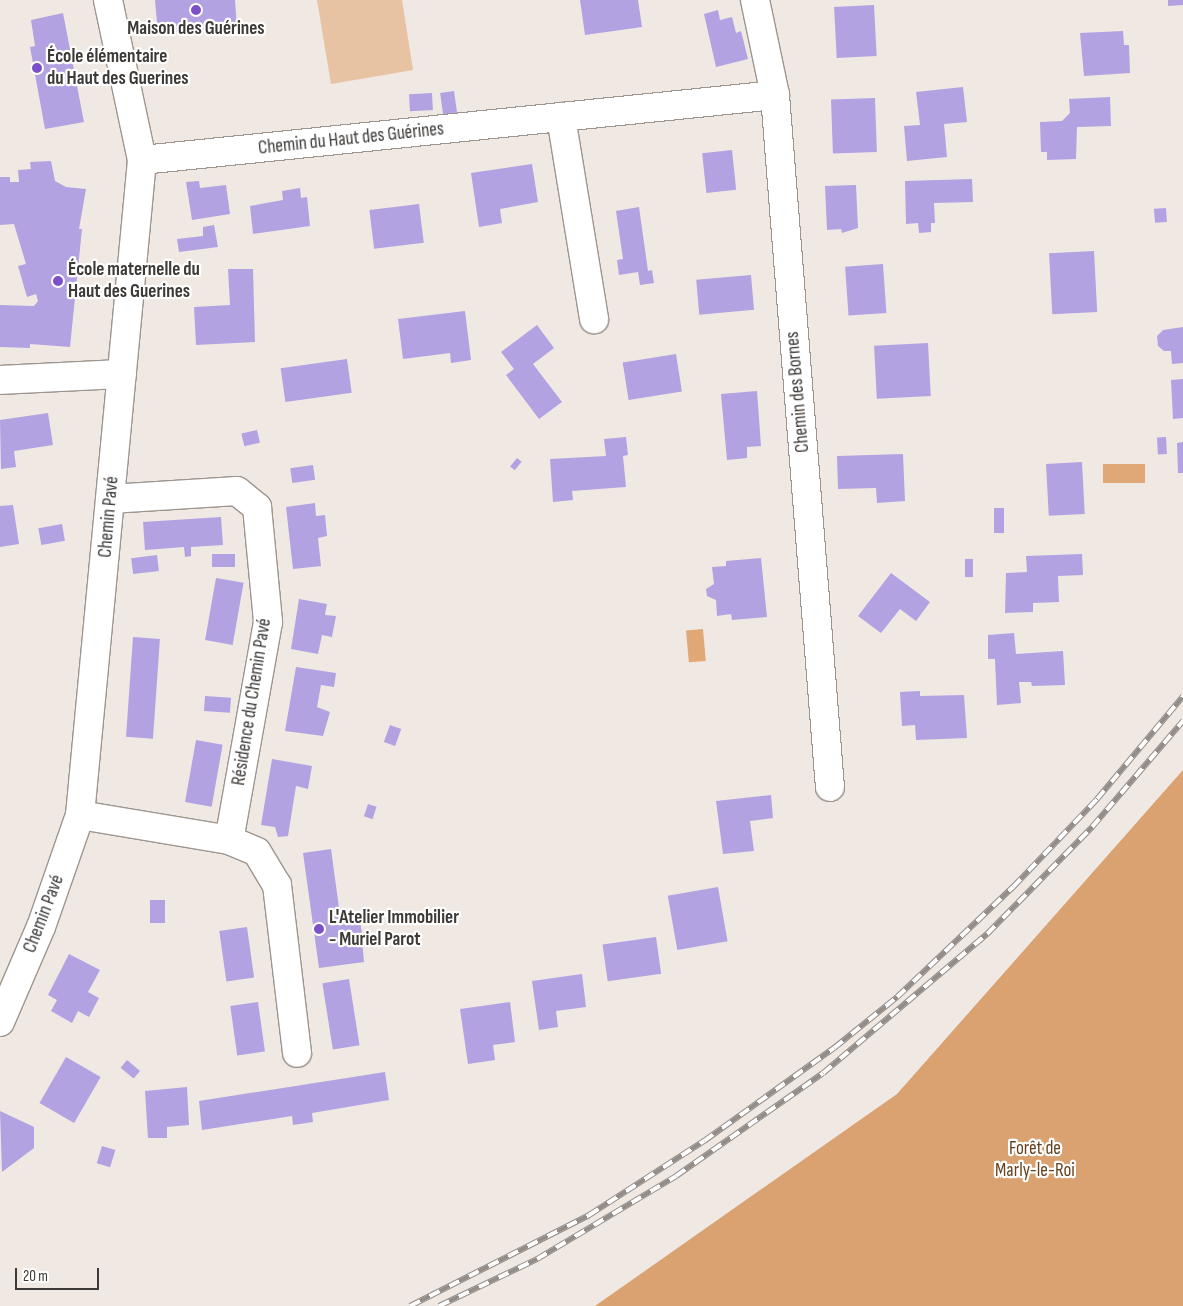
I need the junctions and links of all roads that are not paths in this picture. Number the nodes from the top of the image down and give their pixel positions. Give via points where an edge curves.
1 (108, 0) edge
2 (755, 0) edge
3 (774, 95) junction
4 (561, 117) junction
5 (142, 160) junction
6 (594, 319) dead end
7 (122, 374) junction
8 (0, 380) edge
9 (110, 499) junction
10 (830, 787) dead end
11 (80, 815) junction
12 (229, 840) junction
13 (0, 1022) edge
14 (297, 1053) dead end

1 - 5 street, Chemin Pavé
2 - 3 street, Chemin des Bornes
3 - 4 street, Chemin du Haut des Guérines
3 - 10 street, Chemin des Bornes
4 - 5 street, Chemin du Haut des Guérines
4 - 6 street
5 - 7 street, Chemin Pavé
7 - 8 street
7 - 9 street, Chemin Pavé
9 - 11 street, Chemin Pavé
9 - 12 street, Résidence du Chemin Pavé via 238,491 257,507 268,622
11 - 12 street
11 - 13 street, Chemin Pavé via 41,927
12 - 14 street via 257,852 277,884

